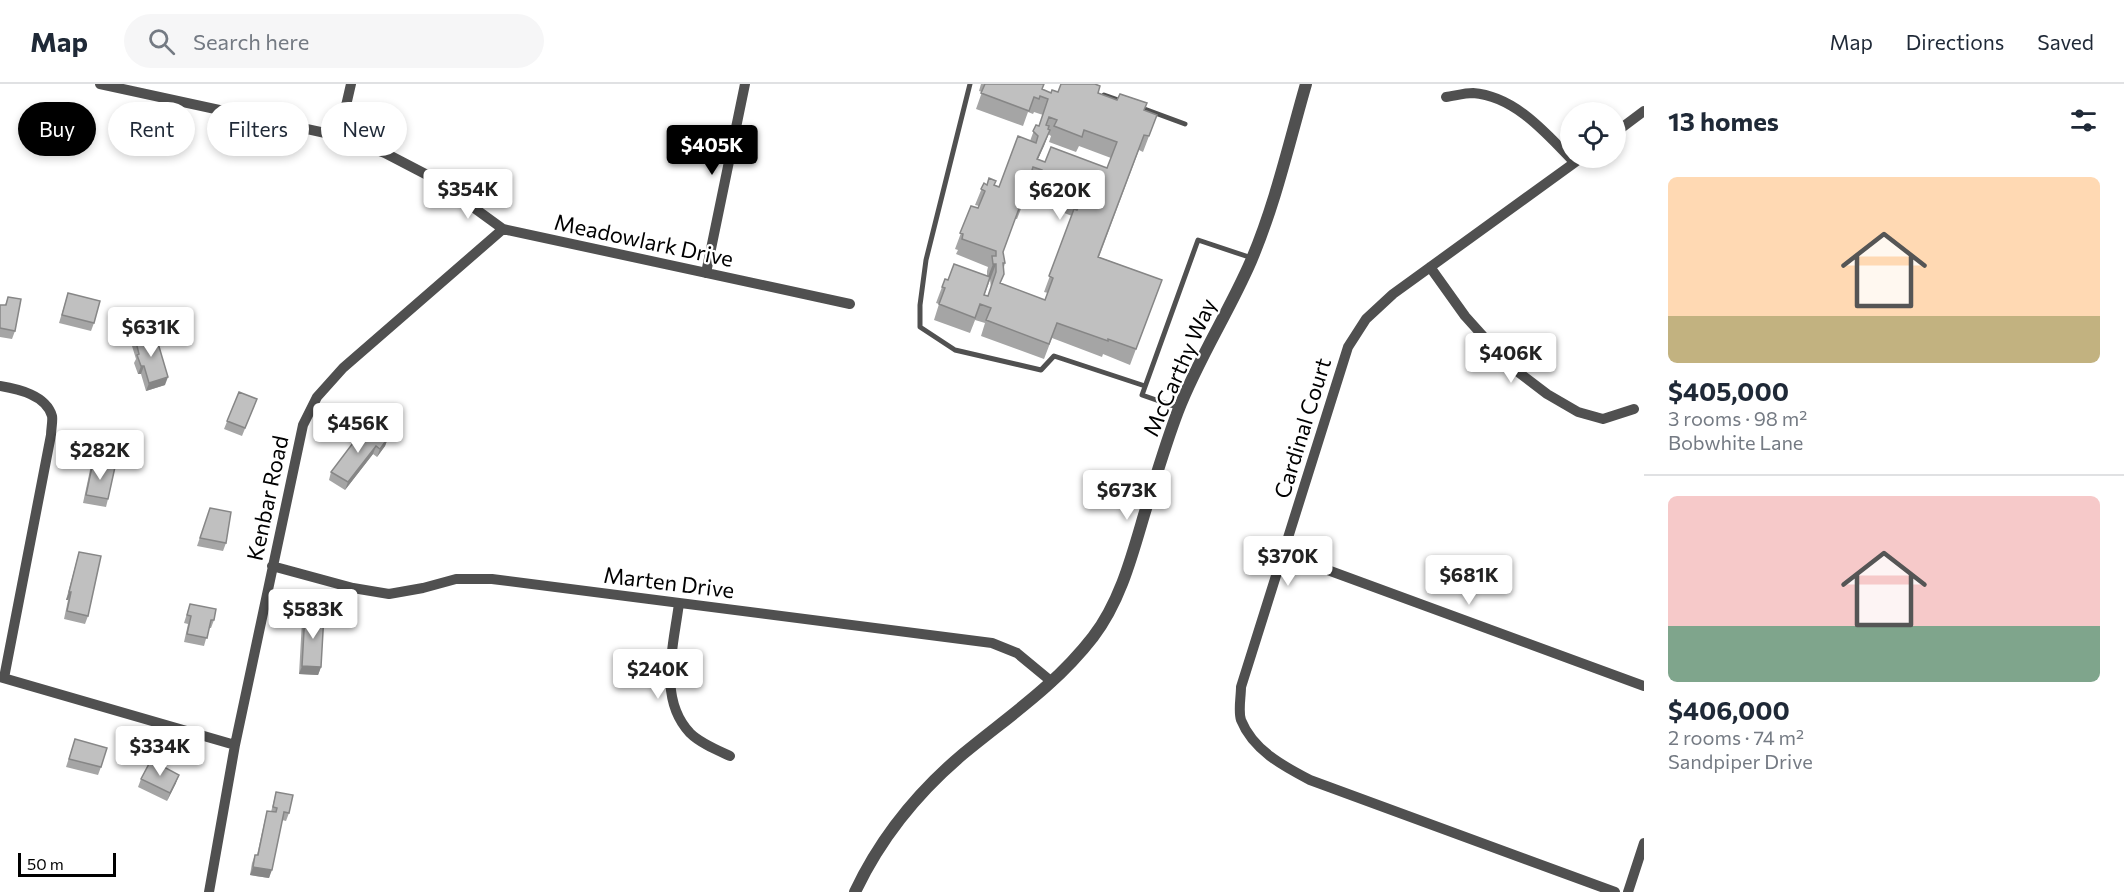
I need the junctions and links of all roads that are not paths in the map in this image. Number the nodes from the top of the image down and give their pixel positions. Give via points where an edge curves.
1 (100, 84) edge
2 (351, 84) edge
3 (745, 84) edge
4 (970, 84) edge
5 (1306, 84) edge
6 (1092, 91) edge
7 (1446, 97) dead end
8 (347, 102) edge
9 (1644, 111) edge
10 (1185, 124) dead end
11 (1626, 124) edge
12 (321, 132) edge
13 (1560, 145) edge
14 (391, 156) edge
15 (1566, 168) edge
16 (503, 229) junction
17 (1252, 258) junction
18 (1430, 267) junction
19 (706, 273) junction
20 (850, 304) dead end
21 (0, 386) edge
22 (1145, 386) junction
23 (1179, 408) junction
24 (1634, 409) dead end
25 (1284, 554) junction
26 (272, 566) junction
27 (679, 603) junction
28 (2, 677) edge
29 (1052, 682) junction
30 (1644, 686) edge
31 (235, 745) junction
32 (730, 756) dead end
33 (1644, 843) edge
34 (209, 892) edge
35 (855, 892) edge
36 (1615, 892) edge
37 (1628, 892) edge

1 - 12 street, Meadowlark Drive
2 - 8 street
3 - 19 street
4 - 22 lane via 926,260 920,327 955,350 1041,370 1054,356
5 - 17 street, McCarthy Way
6 - 10 lane
7 - 13 street via 1471,93 1494,97 1520,112
9 - 11 street
14 - 16 street, Meadowlark Drive via 433,178
15 - 18 street, Cardinal Court
16 - 19 street, Meadowlark Drive
16 - 26 street, Kenbar Road via 343,368 317,397 303,425
17 - 22 lane via 1198,240
17 - 23 street, McCarthy Way
18 - 24 street via 1465,316 1509,365 1548,394 1578,412 1602,418
18 - 25 street, Cardinal Court via 1366,319 1347,347
19 - 20 street, Meadowlark Drive
21 - 28 street via 41,400 52,416
22 - 23 lane via 1142,395
23 - 29 street, McCarthy Way via 1114,601 1095,635
25 - 30 street
25 - 36 street, Cardinal Court via 1241,687 1240,718 1256,745 1310,780
26 - 27 street, Marten Drive via 389,594 456,579 492,579
26 - 31 street, Kenbar Road
27 - 29 street, Marten Drive via 992,643 1017,653
27 - 32 street via 669,685 676,711 690,733
28 - 31 street
29 - 35 street, McCarthy Way via 921,794 878,849
31 - 34 street, Kenbar Road
33 - 37 street

